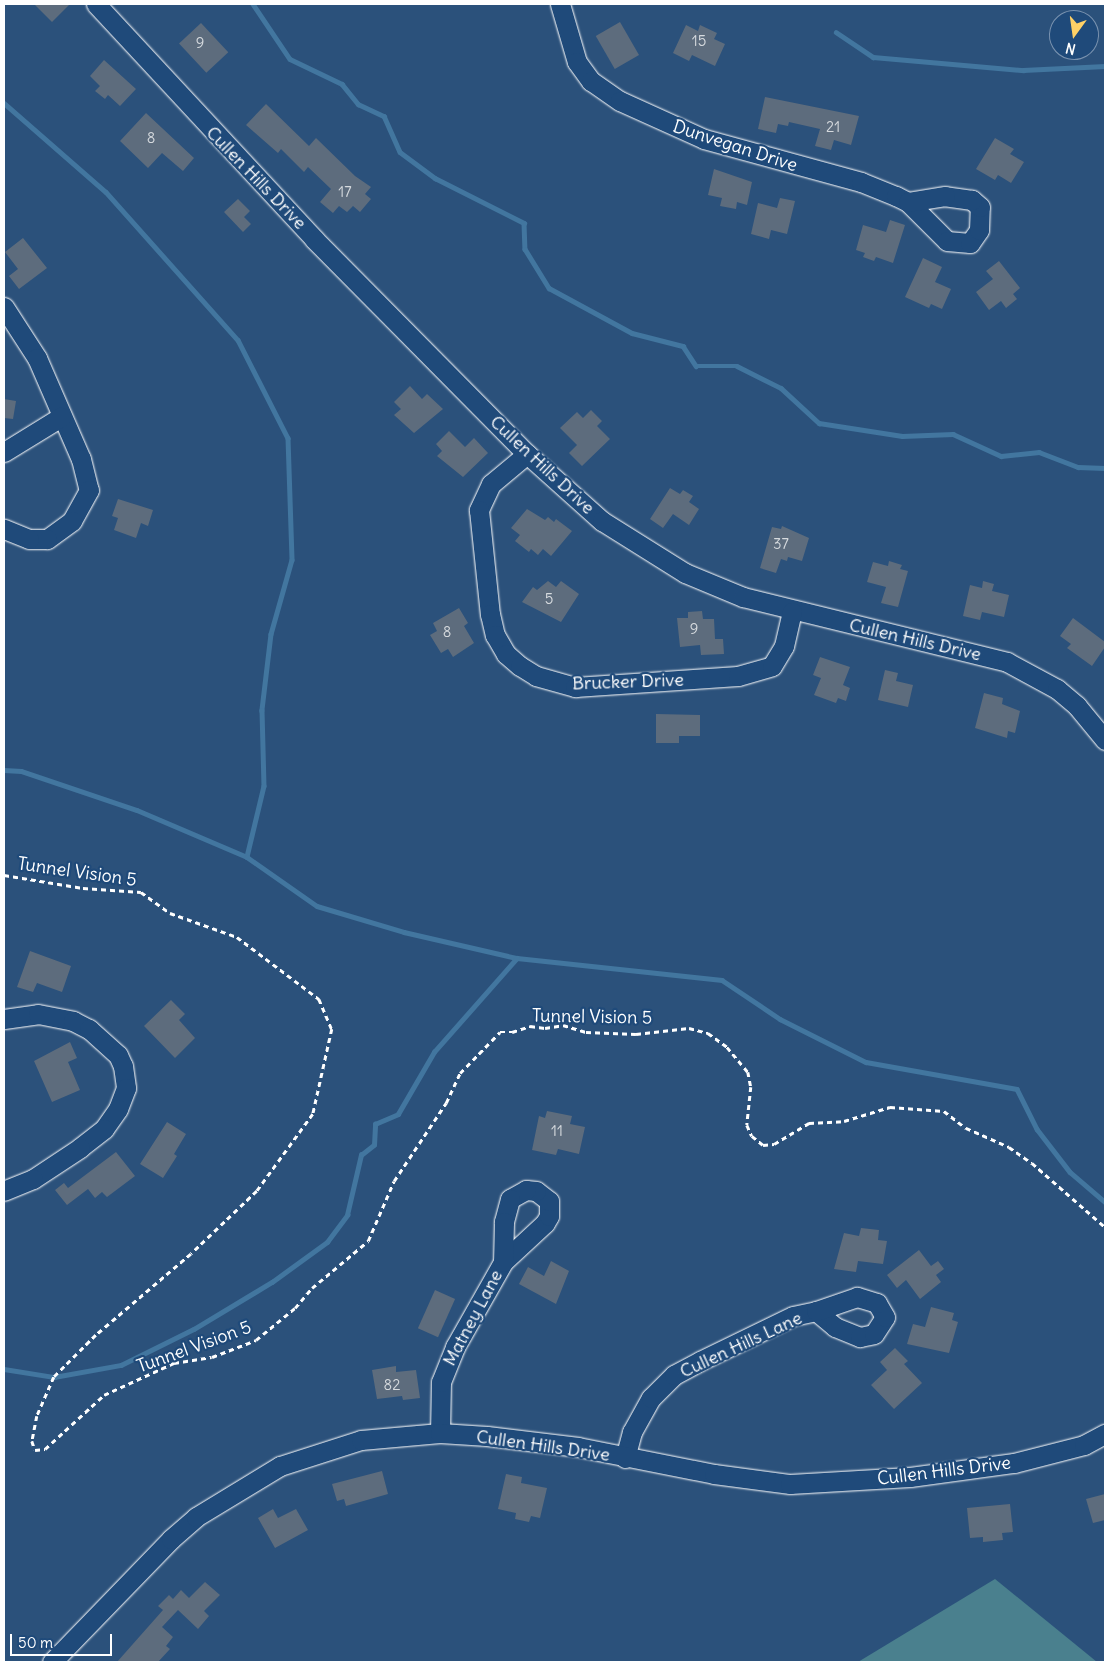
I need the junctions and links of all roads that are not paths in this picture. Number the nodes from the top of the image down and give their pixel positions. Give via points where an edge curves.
1 (96, 4) edge
2 (560, 4) edge
3 (908, 202) dead end
4 (4, 307) edge
5 (61, 417) junction
6 (4, 452) edge
7 (527, 454) junction
8 (4, 528) edge
9 (792, 612) junction
10 (1105, 740) edge
11 (4, 1019) edge
12 (4, 1192) edge
13 (503, 1262) dead end
14 (816, 1311) dead end
15 (440, 1433) junction
16 (1105, 1434) edge
17 (625, 1458) junction
18 (52, 1662) edge

1 - 7 street, Cullen Hills Drive via 259,182
2 - 3 street, Dunvegan Drive via 578,62 592,81 620,101 704,139 861,182
4 - 5 street via 37,358
5 - 6 street
5 - 8 street via 87,475 89,490 82,506 72,521 47,539 29,539
7 - 9 street, Cullen Hills Drive via 602,521 642,549 685,574
7 - 9 street, Brucker Drive via 491,484 480,510 495,635 506,654 528,671 575,687 738,676 772,666 784,646
9 - 10 street, Cullen Hills Drive via 1007,662 1057,690 1077,706
11 - 12 street via 38,1014 73,1021 89,1028 118,1055 124,1066 126,1088 118,1109 92,1138 33,1179
13 - 15 street, Matney Lane via 441,1382
14 - 17 street, Cullen Hills Lane via 793,1316 674,1375 640,1413
15 - 17 street, Cullen Hills Drive via 532,1440
15 - 18 street, Cullen Hills Drive via 361,1440 307,1455 252,1480 196,1517 170,1540
16 - 17 street, Cullen Hills Drive via 1084,1445 1014,1462 852,1482 790,1484 753,1481

